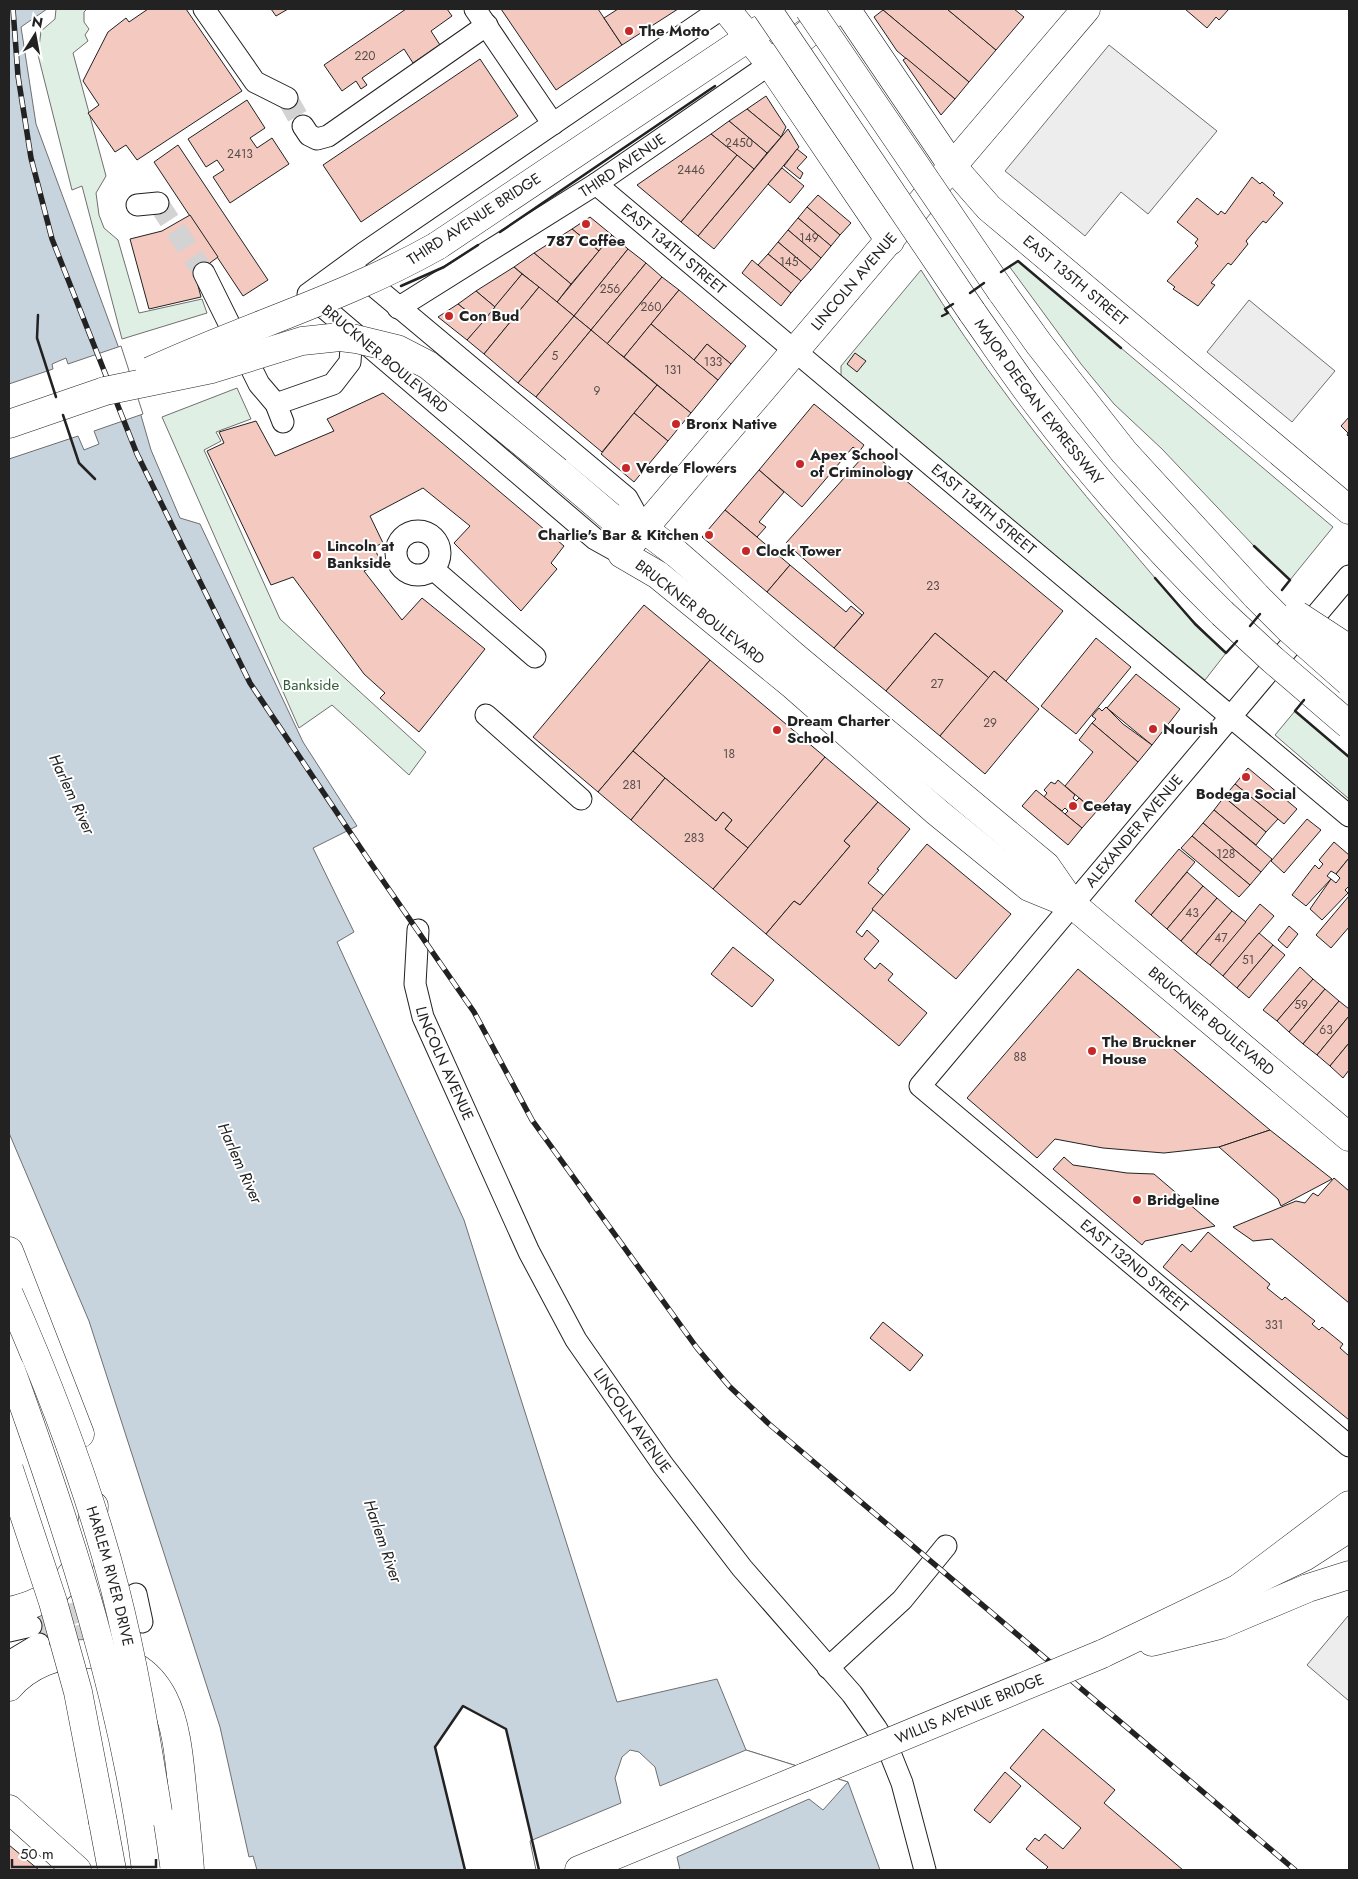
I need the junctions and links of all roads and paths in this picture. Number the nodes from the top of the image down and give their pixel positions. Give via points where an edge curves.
1 (204, 9) edge
2 (721, 9) edge
3 (726, 9) edge
4 (767, 9) edge
5 (791, 9) edge
6 (809, 9) edge
7 (838, 9) edge
8 (846, 9) edge
9 (1086, 9) edge
10 (481, 17) edge
11 (749, 39) junction
12 (770, 64) junction
13 (287, 98) tunnel mouth
14 (553, 124) junction
15 (303, 126) tunnel mouth
16 (953, 167) junction
17 (596, 184) junction
18 (890, 241) junction
19 (348, 264) junction
20 (204, 273) tunnel mouth
21 (398, 308) junction
22 (352, 332) junction
23 (794, 352) junction
24 (105, 391) junction
25 (9, 424) edge
26 (1349, 510) edge
27 (644, 529) junction
28 (622, 554) junction
29 (433, 569) dead end
30 (1349, 576) edge
31 (1259, 592) junction
32 (1297, 616) junction
33 (1349, 648) edge
34 (535, 658) dead end
35 (1349, 660) edge
36 (1349, 682) edge
37 (486, 715) dead end
38 (1230, 717) junction
39 (1349, 725) edge
40 (581, 799) dead end
41 (1349, 816) edge
42 (1073, 905) junction
43 (418, 930) dead end
44 (920, 1086) joint
45 (1349, 1137) edge
46 (9, 1251) edge
47 (9, 1294) edge
48 (9, 1365) edge
49 (1349, 1446) edge
50 (9, 1469) edge
51 (1349, 1505) edge
52 (1349, 1528) edge
53 (946, 1546) dead end
54 (1349, 1575) edge
55 (1235, 1591) junction
56 (136, 1594) dead end
57 (142, 1622) dead end
58 (26, 1627) edge
59 (9, 1631) edge
60 (1102, 1654) junction
61 (9, 1662) edge
62 (828, 1668) junction
63 (9, 1687) edge
64 (9, 1809) edge
65 (74, 1866) edge
66 (112, 1870) edge
67 (146, 1870) edge
68 (164, 1870) edge
69 (190, 1870) edge
70 (579, 1870) edge
71 (925, 1870) edge

1 - 13 street via 255,82
2 - 14 street
3 - 11 main road
4 - 39 main road, MAJOR DEEGAN EXPRESSWAY, bridge via 972,312 1037,404 1081,459 1161,551 1222,613
5 - 11 main road, THIRD AVENUE BRIDGE
6 - 31 main road, bridge via 1051,360 1171,506
7 - 12 main road, THIRD AVENUE
8 - 16 main road, EAST 135TH STREET
9 - 16 main road, LINCOLN AVENUE
10 - 14 street
10 - 15 street via 328,136 316,139
11 - 12 main road
11 - 24 main road, THIRD AVENUE BRIDGE, bridge via 437,246 342,294 202,347
12 - 17 street, THIRD AVENUE
12 - 18 main road
14 - 19 street
16 - 18 main road, LINCOLN AVENUE
16 - 26 main road, EAST 135TH STREET via 989,208
17 - 21 street, THIRD AVENUE
17 - 23 street, EAST 134TH STREET
18 - 23 main road, LINCOLN AVENUE
19 - 21 street, BRUCKNER BOULEVARD
19 - 22 street, BRUCKNER BOULEVARD via 308,294
20 - 22 street via 259,384 280,413 333,384 350,362
21 - 27 street, BRUCKNER BOULEVARD via 626,498
22 - 28 street, BRUCKNER BOULEVARD via 596,539
23 - 27 main road, LINCOLN AVENUE
23 - 38 street, EAST 134TH STREET
24 - 25 main road, THIRD AVENUE BRIDGE
24 - 27 main road, bridge via 212,369 302,341 340,337 396,349 428,365 612,518
27 - 28 main road, LINCOLN AVENUE
27 - 42 main road, BRUCKNER BOULEVARD via 1046,866
28 - 42 main road, BRUCKNER BOULEVARD via 658,575 794,686 1029,887
29 - 34 street
30 - 38 street, ALEXANDER AVENUE
31 - 32 main road
31 - 36 main road, bridge via 1289,629
32 - 33 main road, bridge
32 - 35 main road, bridge
37 - 40 street
38 - 41 street, EAST 134TH STREET
38 - 42 street, ALEXANDER AVENUE
42 - 44 street, ALEXANDER AVENUE
42 - 45 main road, BRUCKNER BOULEVARD
43 - 62 street, LINCOLN AVENUE via 415,984 423,1017 528,1252 558,1308 592,1365 663,1465 742,1568
44 - 49 street, EAST 132ND STREET
46 - 58 main road via 85,1446 94,1508 83,1553 66,1582 38,1603
47 - 68 main road, HARLEM RIVER DRIVE, bridge via 76,1463 115,1589 136,1681 158,1812
48 - 67 main road, bridge via 62,1517 97,1640 128,1766
50 - 66 main road, bridge via 53,1602 78,1692
51 - 55 main road
52 - 55 main road, WILLIS AVENUE BRIDGE via 1304,1557
53 - 62 street via 902,1600
54 - 60 main road via 1308,1588 1220,1626
55 - 60 main road, WILLIS AVENUE BRIDGE
56 - 57 street
58 - 59 street
58 - 61 street
60 - 70 main road, WILLIS AVENUE BRIDGE, bridge
62 - 71 street, LINCOLN AVENUE via 864,1710 888,1748 906,1796
63 - 69 main road via 21,1675 44,1662 78,1654 115,1659 140,1670 149,1678 169,1706 176,1730
64 - 65 main road

